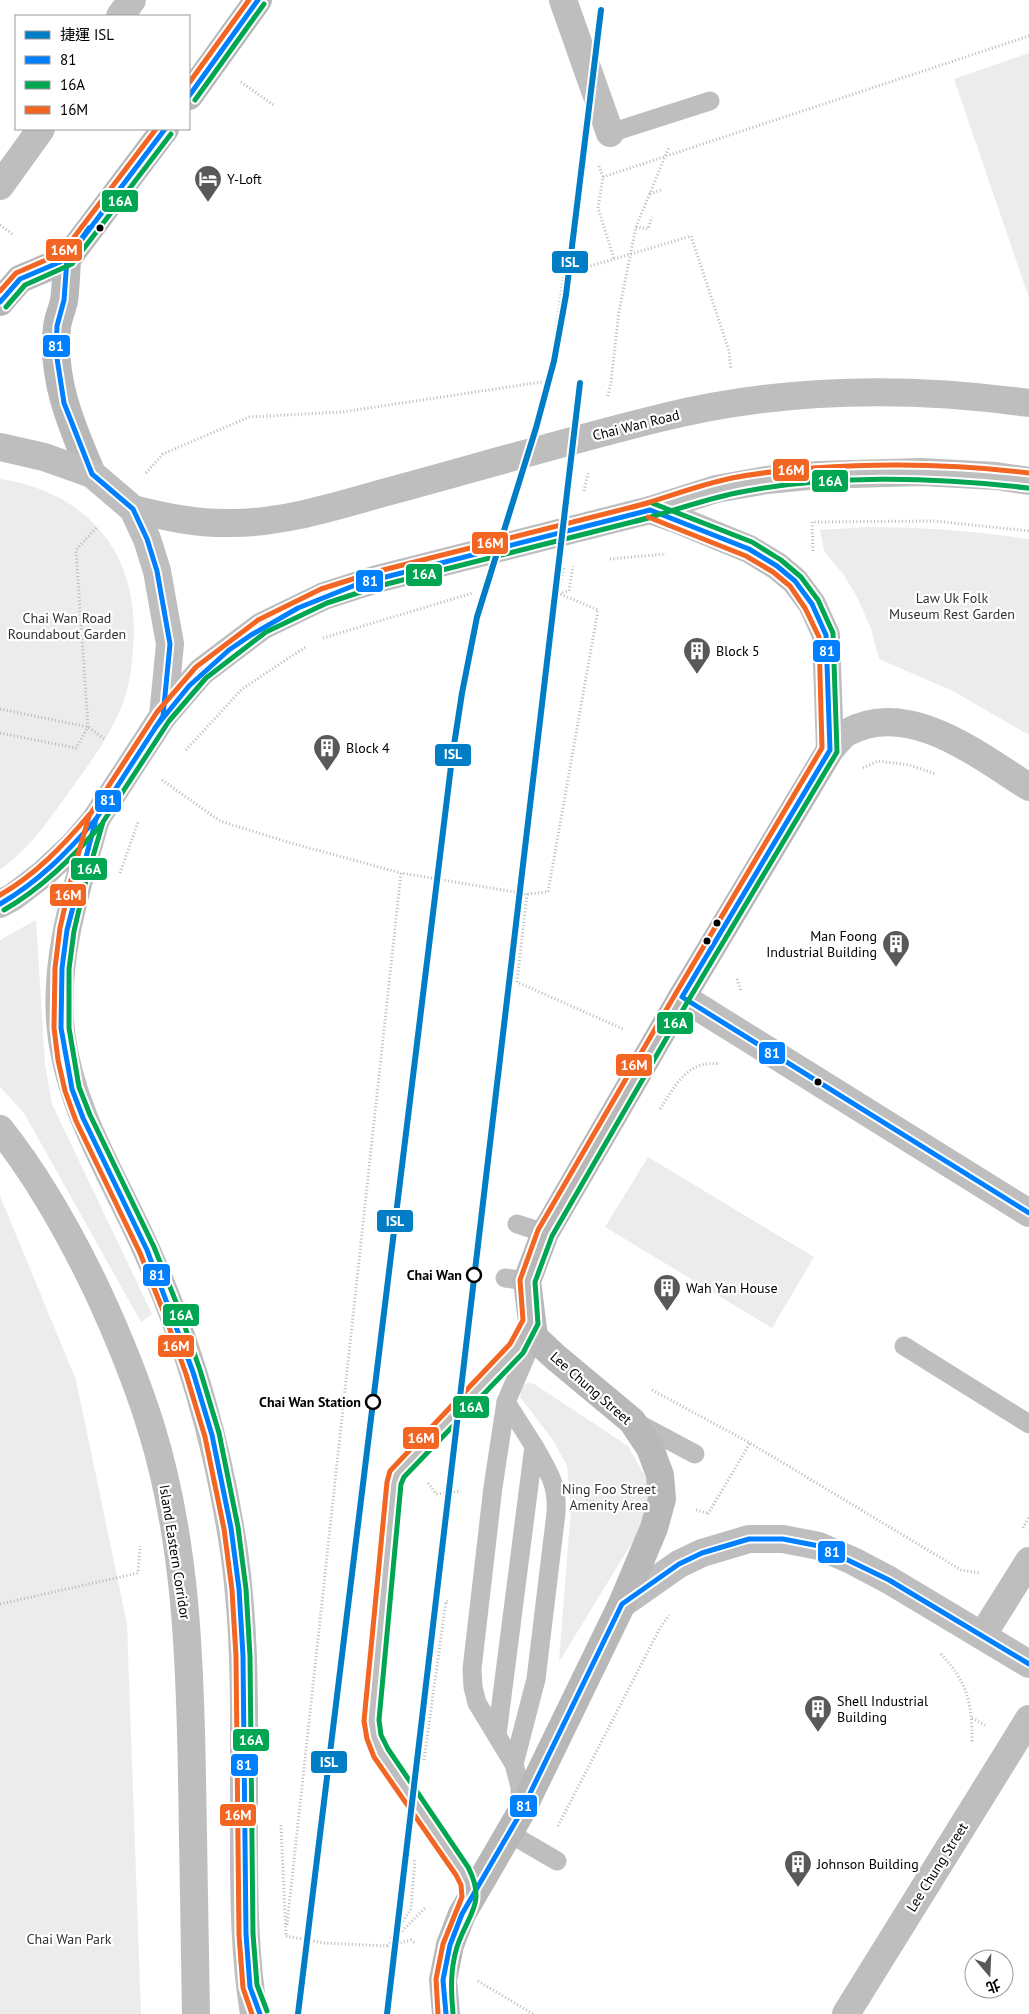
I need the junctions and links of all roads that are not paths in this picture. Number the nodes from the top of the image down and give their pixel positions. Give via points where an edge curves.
1 (132, 0) edge
2 (562, 0) edge
3 (255, 1) edge
4 (121, 15) edge
5 (190, 95) edge
6 (710, 101) dead end
7 (39, 130) edge
8 (164, 130) edge
9 (610, 133) joint
10 (0, 186) edge
11 (67, 259) junction
12 (0, 302) edge
13 (1029, 403) edge
14 (0, 448) edge
15 (92, 474) junction
16 (1029, 481) edge
17 (133, 509) junction
18 (650, 510) junction
19 (163, 716) junction
20 (830, 750) junction
21 (1029, 787) edge
22 (96, 819) junction
23 (0, 904) edge
24 (682, 997) junction
25 (0, 1129) edge
26 (1029, 1213) edge
27 (517, 1224) dead end
28 (545, 1233) junction
29 (532, 1329) junction
30 (904, 1346) dead end
31 (506, 1402) junction
32 (632, 1421) junction
33 (1029, 1424) edge
34 (534, 1446) junction
35 (695, 1454) dead end
36 (1029, 1561) edge
37 (622, 1604) junction
38 (982, 1636) junction
39 (1029, 1664) edge
40 (1029, 1719) edge
41 (497, 1735) junction
42 (514, 1764) junction
43 (514, 1824) junction
44 (557, 1861) dead end
45 (470, 1898) junction
46 (250, 1987) junction
47 (196, 2014) edge
48 (254, 2014) edge
49 (260, 2014) edge
50 (446, 2014) edge
51 (846, 2014) edge

1 - 4 main road
2 - 9 main road
3 - 5 street
6 - 9 lane
7 - 10 main road
8 - 11 street
11 - 12 street via 20,279
11 - 15 street via 64,300 57,326 59,378 64,403
13 - 17 main road, Chai Wan Road via 881,392 811,394 734,402 661,418 296,516 234,524 180,521
14 - 15 main road, Chai Wan Road via 44,457
15 - 17 main road, Chai Wan Road
16 - 18 main road, Chai Wan Road via 921,472 818,475 716,489
17 - 19 main road, Chai Wan Road via 157,571 170,644
18 - 19 main road, Chai Wan Road via 324,596 262,626 201,672
18 - 20 main road via 749,550 777,566 812,604 826,635
19 - 22 main road, Chai Wan Road
20 - 21 main road via 846,734 872,723 902,722 926,728 964,746
20 - 24 street
22 - 23 main road, Chai Wan Road via 43,874
22 - 46 main road via 67,930 60,1028 72,1088 83,1118 147,1250 194,1372 212,1435 231,1528 243,1656 244,1881
24 - 26 main road
24 - 28 street
25 - 47 main road, Island Eastern Corridor via 64,1223 92,1280 135,1380 161,1466 181,1570 188,1635
27 - 28 lane
28 - 29 street via 516,1280
29 - 31 lane
29 - 32 street, Lee Chung Street via 554,1356
29 - 45 lane via 403,1466 394,1483 371,1720 374,1738 462,1870
30 - 33 lane
31 - 34 lane
31 - 41 lane via 472,1669 477,1703
32 - 35 lane
32 - 37 street, Lee Chung Street via 650,1448 660,1475 662,1499 654,1528
34 - 41 lane
34 - 42 lane via 553,1482 557,1497 556,1513 536,1679
36 - 38 main road
37 - 38 main road via 679,1564 702,1553 749,1539 783,1539 819,1546 853,1561
37 - 43 street, Lee Chung Street
38 - 39 main road
40 - 51 main road, Lee Chung Street
41 - 42 lane
42 - 43 lane via 520,1787
43 - 44 lane
43 - 45 street, Lee Chung Street
45 - 50 street, Lee Chung Street via 450,1945 443,1980
46 - 48 main road
46 - 49 street

